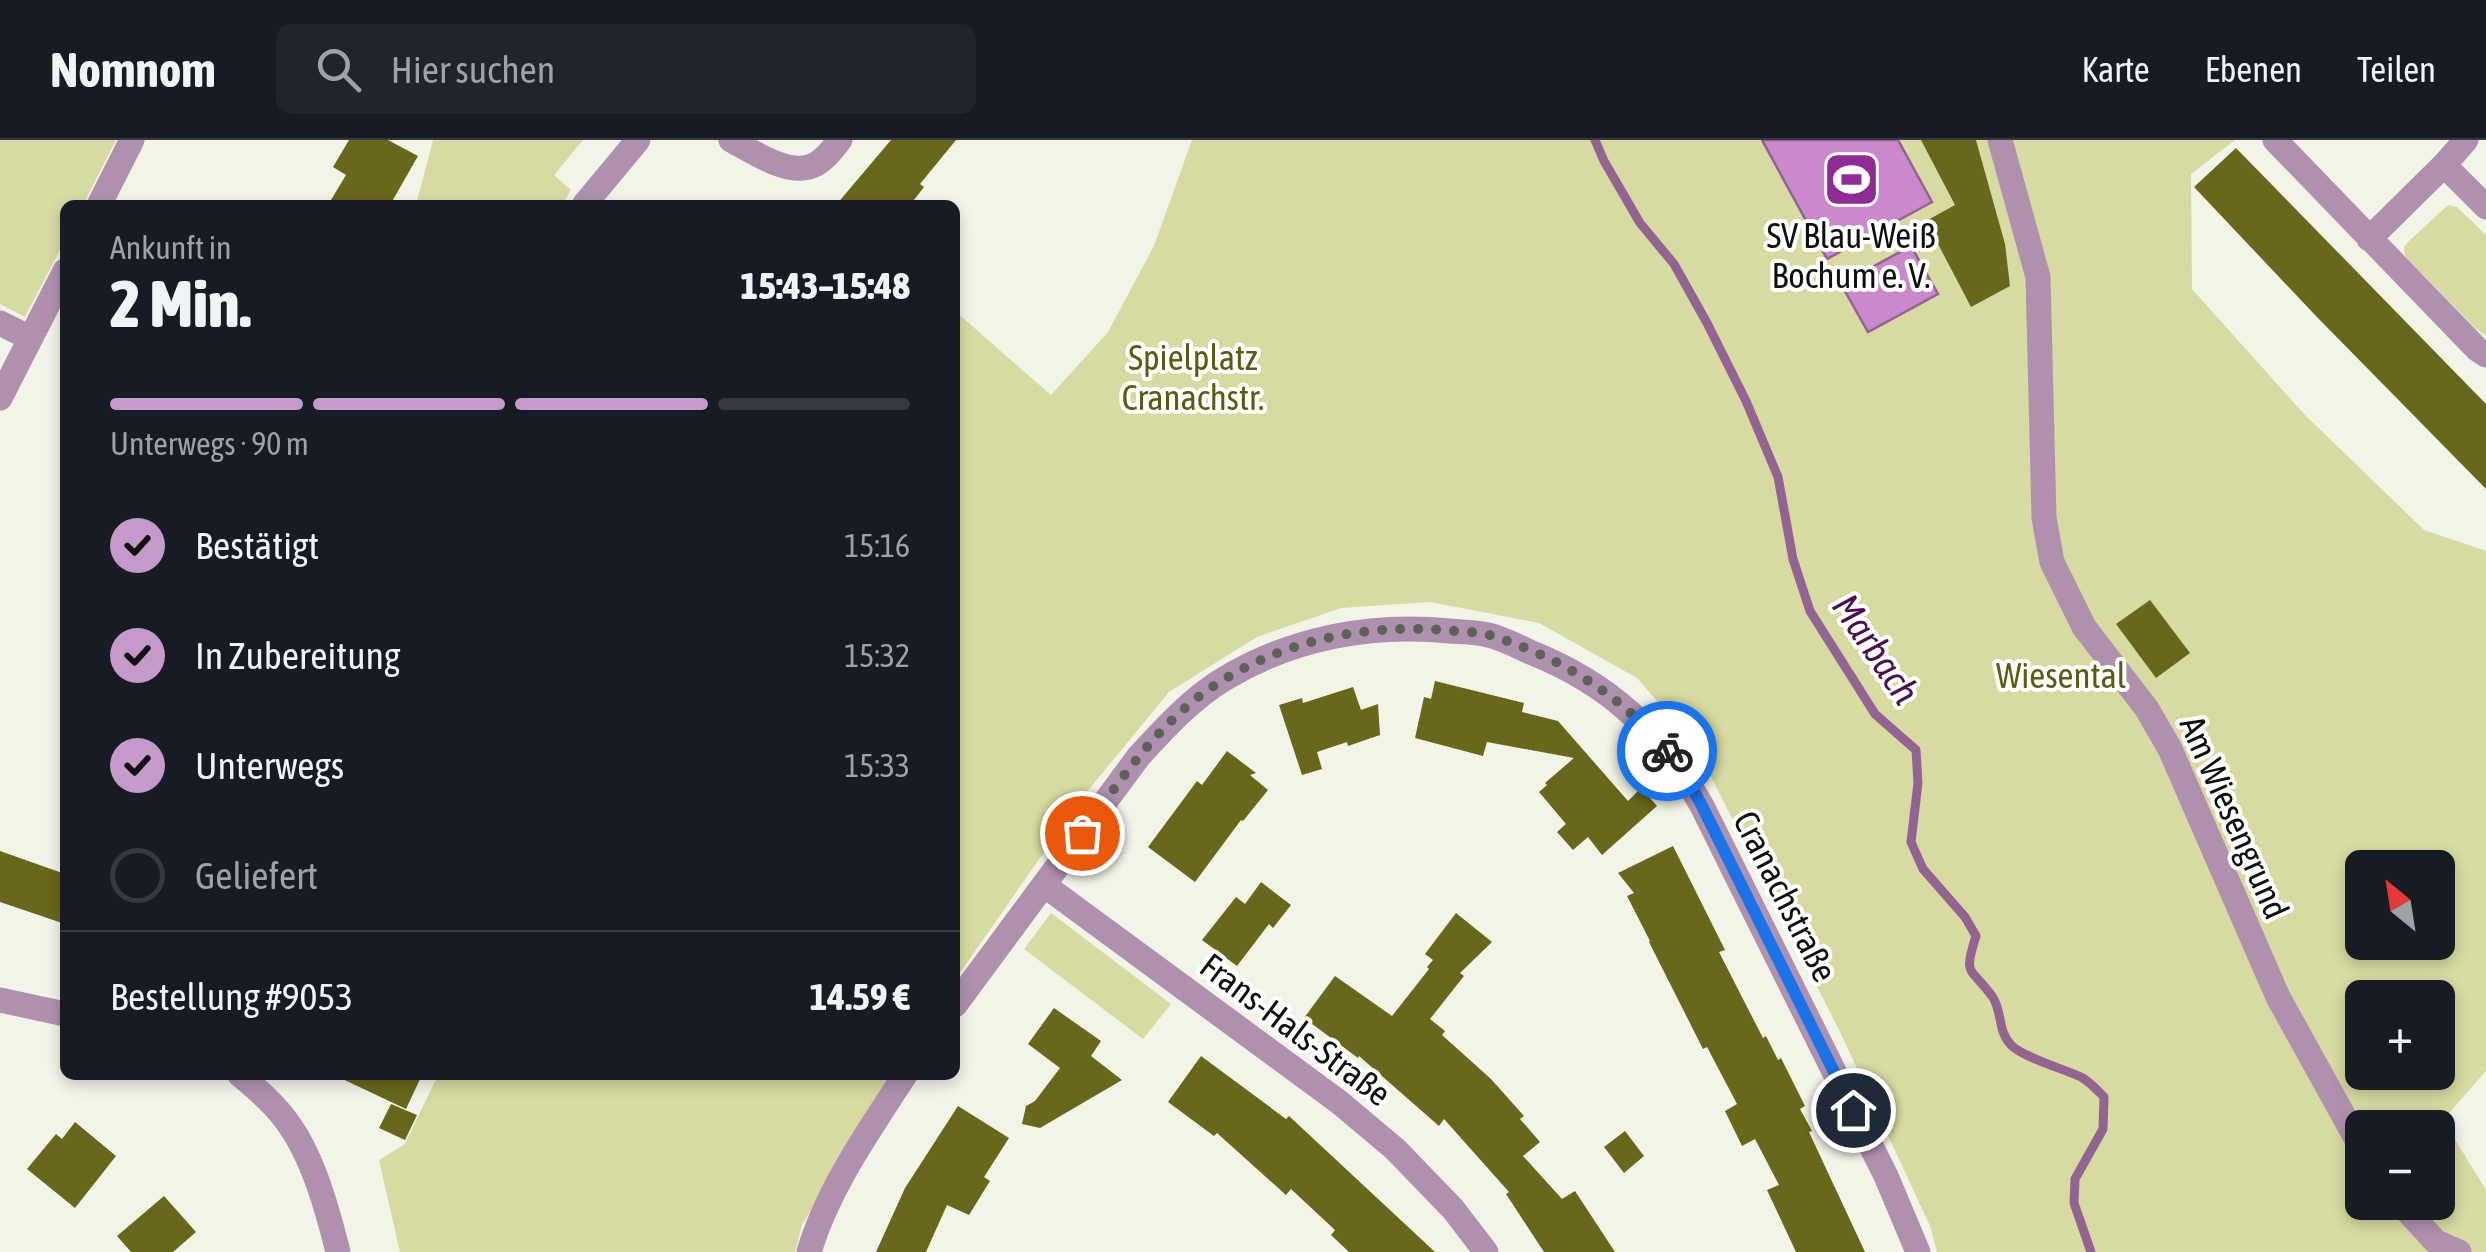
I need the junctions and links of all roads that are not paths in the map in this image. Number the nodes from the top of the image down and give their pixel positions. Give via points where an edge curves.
1 (132, 140) edge
2 (638, 140) edge
3 (731, 140) edge
4 (840, 140) edge
5 (2000, 140) edge
6 (2275, 140) edge
7 (2466, 140) edge
8 (2444, 165) junction
9 (102, 200) edge
10 (588, 200) edge
11 (2486, 207) edge
12 (2369, 239) junction
13 (60, 281) edge
14 (0, 323) edge
15 (30, 338) junction
16 (2486, 355) edge
17 (0, 398) edge
18 (1044, 884) junction
19 (960, 998) edge
20 (0, 1000) edge
21 (60, 1013) edge
22 (246, 1080) edge
23 (902, 1080) edge
24 (2345, 1118) edge
25 (2416, 1220) edge
26 (338, 1252) edge
27 (809, 1252) edge
28 (1486, 1252) edge
29 (1918, 1252) edge
30 (2459, 1252) edge

1 - 9 street
2 - 10 street
3 - 4 street via 768,161 806,169
5 - 24 street, Am Wiesengrund via 2038,277 2035,512 2052,562 2084,627 2147,708 2170,750 2278,997
6 - 12 street
7 - 8 street
8 - 11 street
8 - 12 street
12 - 16 street
13 - 15 street
14 - 15 street
15 - 17 street
18 - 19 street, Cranachstraße
18 - 28 street, Frans-Hals-Straße via 1339,1102 1395,1149
18 - 29 street, Cranachstraße via 1170,722 1222,680 1291,648 1372,630 1426,628 1489,635 1563,665 1631,713 1682,769
20 - 21 street
22 - 26 street via 292,1127
23 - 27 street via 854,1154
25 - 30 street via 2436,1242

